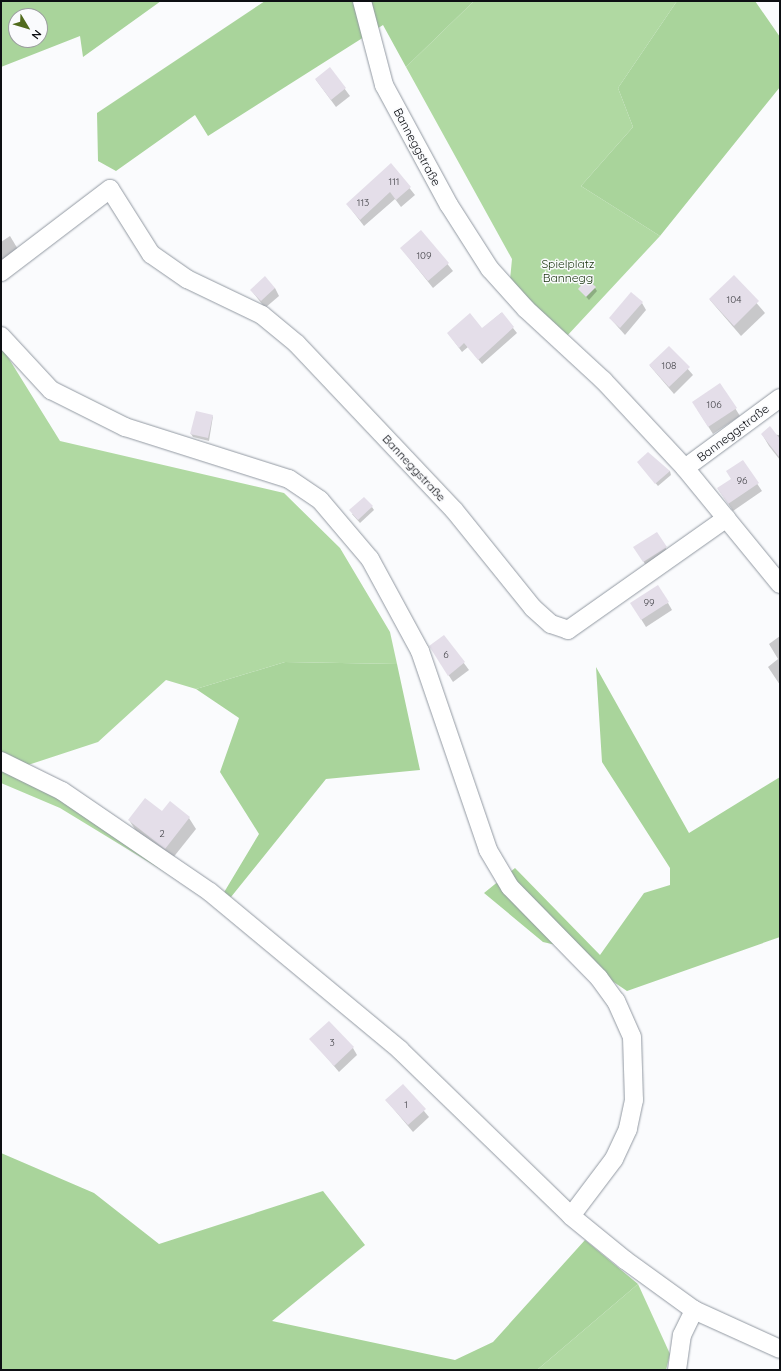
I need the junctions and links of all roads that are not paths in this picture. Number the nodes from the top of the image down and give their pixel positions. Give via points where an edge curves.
1 (362, 1) edge
2 (1, 272) edge
3 (1, 336) edge
4 (780, 398) edge
5 (685, 468) junction
6 (727, 518) junction
7 (780, 584) edge
8 (1, 761) edge
9 (571, 1216) junction
10 (694, 1310) junction
11 (780, 1349) edge
12 (677, 1370) edge

1 - 5 street, Banneggstraße via 384,85 449,205 490,269 526,309 603,380
2 - 6 street, Banneggstraße via 110,189 140,240 161,263 262,315 308,355 454,510 506,576 552,624 568,630
3 - 9 street via 51,390 125,427 289,479 320,500 370,559 420,651 488,850 510,887 599,978 616,1001 632,1037 634,1100 628,1129 614,1159
4 - 5 street, Banneggstraße
5 - 6 street, Banneggstraße
6 - 7 street, Banneggstraße
8 - 9 street via 62,791 210,892 400,1050
9 - 10 street
10 - 11 street
10 - 12 street via 682,1335

